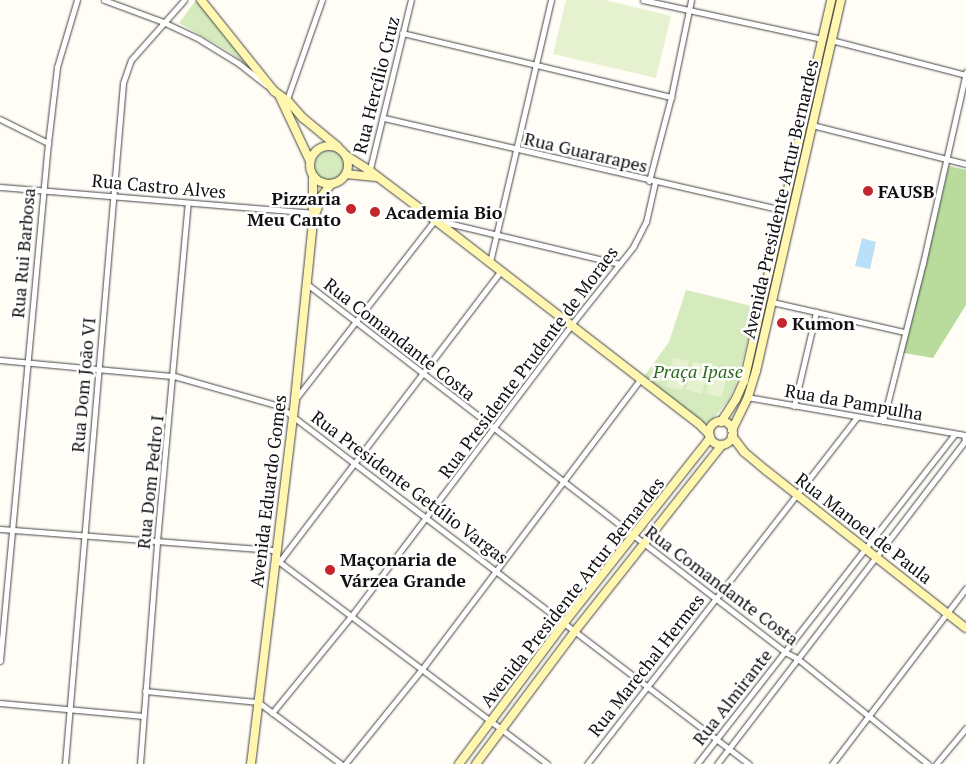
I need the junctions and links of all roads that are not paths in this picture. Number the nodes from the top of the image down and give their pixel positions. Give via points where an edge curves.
1 (77, 0) edge
2 (104, 0) edge
3 (184, 0) edge
4 (201, 0) edge
5 (322, 0) edge
6 (411, 0) edge
7 (551, 0) edge
8 (643, 0) edge
9 (691, 0) edge
10 (831, 0) edge
11 (840, 0) edge
12 (689, 11) junction
13 (163, 22) junction
14 (402, 33) junction
15 (822, 39) junction
16 (830, 40) junction
17 (536, 64) junction
18 (966, 74) edge
19 (277, 94) junction
20 (671, 97) junction
21 (285, 104) junction
22 (384, 118) junction
23 (0, 119) edge
24 (812, 125) junction
25 (48, 143) junction
26 (338, 148) junction
27 (516, 150) junction
28 (347, 156) junction
29 (947, 159) junction
30 (310, 161) junction
31 (966, 164) edge
32 (346, 174) junction
33 (371, 174) junction
34 (313, 176) junction
35 (648, 181) junction
36 (655, 182) junction
37 (331, 184) junction
38 (0, 187) edge
39 (42, 190) junction
40 (113, 196) junction
41 (188, 203) junction
42 (784, 210) junction
43 (314, 216) junction
44 (435, 220) junction
45 (496, 233) junction
46 (490, 262) junction
47 (620, 264) junction
48 (501, 271) junction
49 (307, 284) junction
50 (772, 302) junction
51 (816, 312) junction
52 (354, 322) junction
53 (571, 325) junction
54 (904, 332) junction
55 (0, 360) edge
56 (27, 362) junction
57 (98, 368) junction
58 (423, 373) junction
59 (174, 376) junction
60 (641, 378) junction
61 (748, 397) junction
62 (295, 399) junction
63 (794, 406) junction
64 (292, 414) junction
65 (857, 417) junction
66 (883, 422) junction
67 (698, 423) junction
68 (717, 423) junction
69 (494, 428) junction
70 (732, 433) junction
71 (955, 434) junction
72 (709, 436) junction
73 (724, 444) junction
74 (744, 452) junction
75 (355, 462) junction
76 (563, 482) junction
77 (796, 495) junction
78 (427, 518) junction
79 (0, 529) edge
80 (11, 530) junction
81 (634, 535) junction
82 (84, 536) junction
83 (157, 541) junction
84 (644, 544) junction
85 (864, 550) junction
86 (277, 557) junction
87 (877, 558) junction
88 (496, 570) junction
89 (966, 588) edge
90 (716, 598) junction
91 (947, 613) junction
92 (352, 615) junction
93 (564, 623) junction
94 (966, 628) edge
95 (575, 631) junction
96 (785, 652) junction
97 (798, 659) junction
98 (0, 661) edge
99 (422, 669) junction
100 (646, 685) junction
101 (145, 691) junction
102 (258, 702) junction
103 (0, 703) edge
104 (70, 710) junction
105 (272, 713) junction
106 (143, 716) junction
107 (869, 716) junction
108 (491, 722) junction
109 (966, 728) edge
110 (502, 730) junction
111 (716, 740) junction
112 (729, 748) junction
113 (65, 764) edge
114 (140, 764) edge
115 (251, 764) edge
116 (341, 764) edge
117 (345, 764) edge
118 (459, 764) edge
119 (476, 764) edge
120 (547, 764) edge
121 (587, 764) edge
122 (697, 764) edge
123 (716, 764) edge
124 (749, 764) edge
125 (832, 764) edge
126 (928, 764) edge
127 (936, 764) edge

1 - 25 street, Rua Rui Barbosa via 57,67
2 - 13 street
3 - 13 street, Rua Dom João VI
4 - 19 main road
5 - 21 street
6 - 14 street, Rua Hercílio Cruz
7 - 17 street
8 - 12 street
9 - 12 street
10 - 15 main road, Avenida Presidente Artur Bernardes
11 - 16 main road, Avenida Presidente Artur Bernardes
12 - 15 street
12 - 20 street
13 - 19 street via 238,63
13 - 40 street, Rua Dom João VI via 131,60 122,83
14 - 17 street
14 - 22 street, Rua Hercílio Cruz
15 - 42 main road, Avenida Presidente Artur Bernardes
16 - 18 street
16 - 24 main road, Avenida Presidente Artur Bernardes
17 - 20 street
17 - 27 street
18 - 29 street
19 - 21 main road
20 - 35 street
21 - 26 main road
21 - 30 main road
22 - 27 street, Rua Guararapes
22 - 33 street, Rua Hercílio Cruz
23 - 25 street
24 - 29 street
24 - 50 main road, Avenida Presidente Artur Bernardes
25 - 39 street, Rua Rui Barbosa
26 - 28 main road
26 - 30 main road via 323,146
27 - 35 street, Rua Guararapes
27 - 45 street
28 - 32 main road
28 - 33 main road
29 - 31 street
29 - 54 street
30 - 34 main road
32 - 33 main road
32 - 37 main road
33 - 44 main road
34 - 37 main road
34 - 43 main road, Avenida Eduardo Gomes
35 - 36 street, Rua Guararapes
36 - 42 street, Rua Guararapes
36 - 47 street, Rua Presidente Prudente de Moraes via 643,232
37 - 43 main road
38 - 39 street, Rua Castro Alves
39 - 40 street, Rua Castro Alves
39 - 56 street, Rua Rui Barbosa
40 - 41 street, Rua Castro Alves
40 - 57 street, Rua Dom João VI
41 - 43 street, Rua Castro Alves
41 - 59 street, Rua Dom Pedro I
42 - 68 main road, Avenida Presidente Artur Bernardes via 744,381 736,399
43 - 49 main road, Avenida Eduardo Gomes
44 - 45 street
44 - 46 main road
44 - 52 street
45 - 46 street
45 - 47 street
46 - 48 main road
47 - 53 street, Rua Presidente Prudente de Moraes
48 - 53 main road
48 - 58 street
49 - 52 street, Rua Comandante Costa
49 - 62 main road, Avenida Eduardo Gomes
50 - 51 street
50 - 61 main road, Avenida Presidente Artur Bernardes
51 - 54 street
51 - 63 street
52 - 58 street, Rua Comandante Costa
52 - 62 street
53 - 60 main road
53 - 69 street, Rua Presidente Prudente de Moraes
54 - 66 street
55 - 56 street, Rua Presidente Getúlio Vargas
56 - 57 street, Rua Presidente Getúlio Vargas
56 - 80 street, Rua Rui Barbosa
57 - 59 street, Rua Presidente Getúlio Vargas
57 - 82 street, Rua Dom João VI
58 - 69 street, Rua Comandante Costa
58 - 75 street
59 - 64 street, Rua Presidente Getúlio Vargas via 279,406
59 - 83 street, Rua Dom Pedro I
60 - 67 main road
60 - 76 street
61 - 63 street, Rua da Pampulha
61 - 70 main road, Avenida Presidente Artur Bernardes
62 - 64 main road, Avenida Eduardo Gomes
63 - 65 street, Rua da Pampulha
64 - 75 street, Rua Presidente Getúlio Vargas
64 - 86 main road, Avenida Eduardo Gomes
65 - 66 street, Rua da Pampulha
65 - 77 street, Rua Marechal Hermes
66 - 71 street, Rua da Pampulha
67 - 68 main road
67 - 72 main road
68 - 70 main road via 728,424
68 - 72 main road
69 - 76 street, Rua Comandante Costa
69 - 78 street, Rua Presidente Prudente de Moraes
70 - 73 main road
70 - 74 main road, Rua Manoel de Paula
71 - 85 street, Rua Almirante
71 - 87 street via 964,436 965,441
72 - 73 main road via 715,443
72 - 81 main road, Avenida Presidente Artur Bernardes
73 - 74 main road, Rua Manoel de Paula
73 - 84 main road, Avenida Presidente Artur Bernardes
74 - 77 main road, Rua Manoel de Paula
75 - 78 street, Rua Presidente Getúlio Vargas
75 - 86 street
76 - 81 street, Rua Comandante Costa
76 - 88 street
77 - 85 main road, Rua Manoel de Paula
77 - 90 street, Rua Marechal Hermes
78 - 88 street, Rua Presidente Getúlio Vargas
78 - 92 street, Rua Presidente Prudente de Moraes
79 - 80 street
80 - 82 street
80 - 98 street, Rua Rui Barbosa
81 - 84 street, Rua Comandante Costa
81 - 93 main road, Avenida Presidente Artur Bernardes
82 - 83 street
82 - 104 street, Rua Dom João VI
83 - 86 street
83 - 101 street, Rua Dom Pedro I
84 - 90 street, Rua Comandante Costa
84 - 95 main road, Avenida Presidente Artur Bernardes
85 - 87 main road, Rua Manoel de Paula
85 - 96 street, Rua Almirante
86 - 92 street
86 - 102 main road, Avenida Eduardo Gomes
87 - 91 main road, Rua Manoel de Paula
87 - 97 street
88 - 93 street, Rua Presidente Getúlio Vargas
88 - 99 street
89 - 91 street
90 - 96 street, Rua Comandante Costa
90 - 100 street, Rua Marechal Hermes
91 - 94 main road, Rua Manoel de Paula
91 - 107 street
92 - 99 street
92 - 105 street, Rua Presidente Prudente de Moraes
93 - 95 street, Rua Presidente Getúlio Vargas
93 - 108 main road, Avenida Presidente Artur Bernardes
95 - 100 street, Rua Presidente Getúlio Vargas
95 - 110 main road, Avenida Presidente Artur Bernardes
96 - 97 street, Rua Comandante Costa
96 - 111 street, Rua Almirante
97 - 107 street, Rua Comandante Costa
97 - 112 street
99 - 108 street
99 - 117 street
100 - 111 street, Rua Presidente Getúlio Vargas
100 - 121 street, Rua Marechal Hermes
101 - 102 street
101 - 106 street, Rua Dom Pedro I
102 - 105 street
102 - 115 main road, Avenida Eduardo Gomes
103 - 104 street
104 - 106 street
104 - 113 street, Rua Dom João VI
105 - 116 street
106 - 114 street, Rua Dom Pedro I
107 - 125 street
107 - 126 street, Rua Comandante Costa
108 - 110 street
108 - 118 main road, Avenida Presidente Artur Bernardes
109 - 127 street
110 - 119 main road, Avenida Presidente Artur Bernardes
110 - 120 street
111 - 112 street, Rua Presidente Getúlio Vargas
111 - 122 street, Rua Almirante
112 - 123 street
112 - 124 street, Rua Presidente Getúlio Vargas

